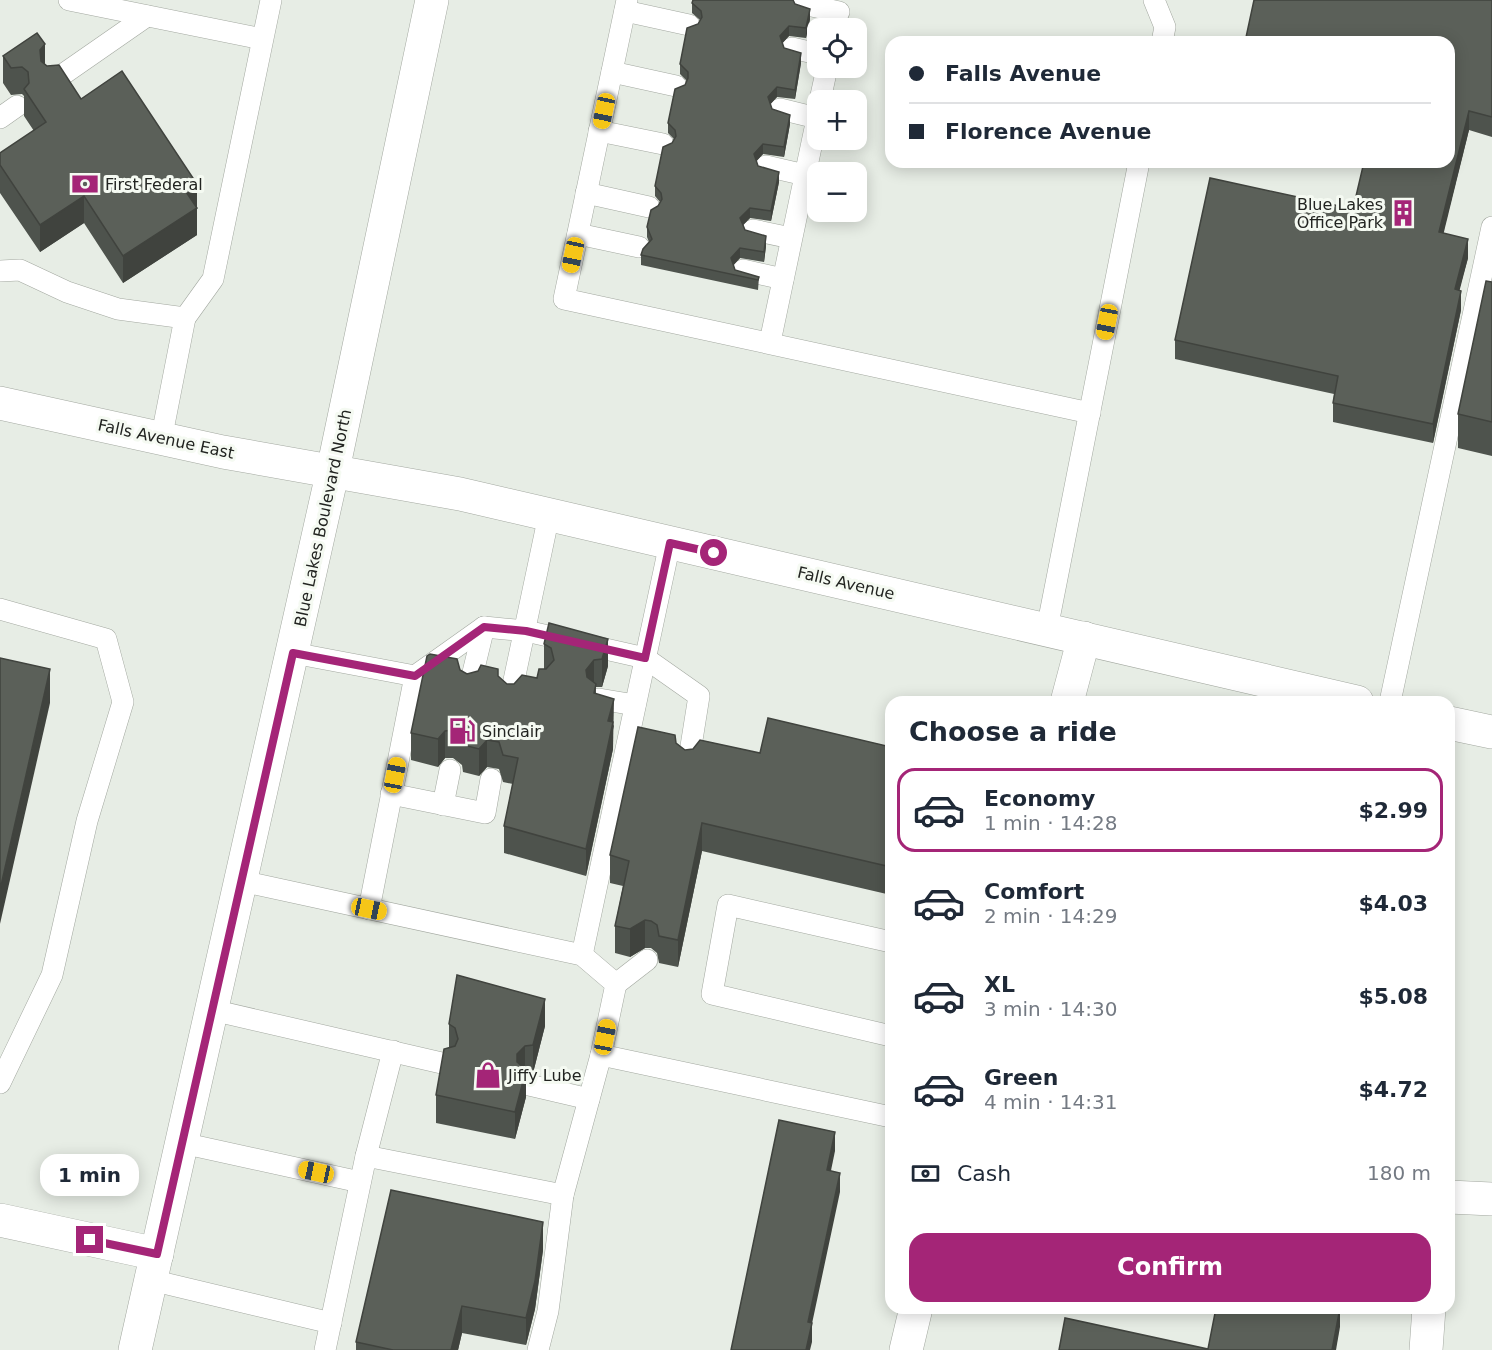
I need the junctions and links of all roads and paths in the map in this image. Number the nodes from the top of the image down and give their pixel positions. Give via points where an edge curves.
1 (69, 0) edge
2 (271, 0) edge
3 (432, 0) edge
4 (1154, 0) edge
5 (803, 4) edge
6 (626, 5) edge
7 (839, 14) edge
8 (147, 16) junction
9 (689, 25) edge
10 (1163, 36) edge
11 (262, 39) junction
12 (792, 48) edge
13 (807, 51) edge
14 (612, 72) junction
15 (52, 82) edge
16 (676, 86) edge
17 (17, 106) dead end
18 (780, 109) edge
19 (807, 114) edge
20 (0, 118) edge
21 (599, 130) junction
22 (663, 144) edge
23 (810, 150) edge
24 (766, 166) edge
25 (1138, 168) edge
26 (805, 175) junction
27 (586, 193) junction
28 (649, 207) dead end
29 (1492, 227) edge
30 (753, 230) edge
31 (578, 234) junction
32 (791, 238) junction
33 (639, 248) dead end
34 (742, 270) edge
35 (0, 271) edge
36 (783, 279) junction
37 (185, 318) junction
38 (770, 342) junction
39 (0, 403) edge
40 (1090, 413) junction
41 (161, 440) junction
42 (333, 471) junction
43 (549, 515) junction
44 (670, 543) junction
45 (0, 609) edge
46 (484, 627) junction
47 (1047, 630) junction
48 (526, 631) junction
49 (1084, 638) junction
50 (293, 653) junction
51 (645, 658) junction
52 (415, 676) junction
53 (469, 689) edge
54 (1069, 696) edge
55 (1331, 696) edge
56 (1391, 696) edge
57 (510, 699) edge
58 (599, 699) edge
59 (635, 705) junction
60 (1455, 724) edge
61 (1492, 732) edge
62 (688, 765) edge
63 (450, 770) dead end
64 (491, 779) dead end
65 (391, 794) junction
66 (443, 804) junction
67 (241, 881) junction
68 (369, 909) junction
69 (885, 941) edge
70 (582, 955) junction
71 (647, 960) dead end
72 (616, 984) junction
73 (212, 1010) junction
74 (885, 1035) edge
75 (393, 1051) junction
76 (601, 1055) junction
77 (446, 1064) edge
78 (0, 1083) edge
79 (529, 1085) dead end
80 (589, 1099) junction
81 (885, 1116) edge
82 (182, 1143) junction
83 (366, 1156) junction
84 (360, 1182) junction
85 (563, 1195) junction
86 (1455, 1197) edge
87 (1492, 1199) edge
88 (0, 1220) edge
89 (154, 1267) junction
90 (915, 1314) edge
91 (1429, 1314) edge
92 (331, 1323) junction
93 (135, 1350) edge
94 (326, 1350) edge
95 (538, 1350) edge
96 (906, 1350) edge
97 (1426, 1350) edge

1 - 8 lane
2 - 11 lane
3 - 42 main road, Blue Lakes Boulevard North
4 - 10 lane via 1165,27
5 - 7 lane
6 - 9 lane
6 - 14 lane
8 - 11 lane
8 - 15 lane
11 - 37 lane via 213,279
12 - 13 lane
14 - 16 lane
14 - 21 lane
17 - 20 lane
18 - 19 lane
21 - 22 lane
21 - 27 lane
23 - 26 lane
24 - 26 lane
25 - 40 lane
26 - 32 lane
27 - 28 lane
27 - 31 lane
29 - 56 lane
30 - 32 lane
31 - 33 lane
31 - 38 lane via 564,299
32 - 36 lane
34 - 36 lane
35 - 37 lane via 20,270 67,292 118,309
36 - 38 lane
37 - 41 lane
38 - 40 lane
39 - 41 main road, Falls Avenue East
40 - 47 lane
41 - 42 main road, Falls Avenue East
42 - 43 main road, Falls Avenue
42 - 50 main road, Blue Lakes Boulevard North
43 - 44 main road, Falls Avenue
43 - 48 lane
44 - 47 main road, Falls Avenue
44 - 51 lane
45 - 78 lane via 106,639 123,702 87,821 52,975
46 - 48 lane
46 - 52 lane
46 - 53 lane
47 - 49 main road, Falls Avenue
48 - 51 lane
48 - 57 lane via 524,679
49 - 54 main road
49 - 55 main road, Falls Avenue
50 - 52 lane
50 - 67 main road, Blue Lakes Boulevard North
51 - 59 lane
51 - 62 lane via 699,696
52 - 65 lane
58 - 59 lane
59 - 70 lane
60 - 61 main road
63 - 66 lane
64 - 66 lane via 485,813
65 - 66 lane
65 - 68 lane
67 - 68 lane
67 - 73 main road, Blue Lakes Boulevard North
68 - 70 lane
69 - 74 lane via 728,906 712,994
70 - 72 lane
71 - 72 lane
72 - 76 lane
73 - 75 lane
73 - 82 main road, Blue Lakes Boulevard North
75 - 77 lane
75 - 83 lane
76 - 80 lane
76 - 81 lane
79 - 80 lane
80 - 85 lane
82 - 84 lane
82 - 89 main road, Blue Lakes Boulevard North
83 - 84 lane
83 - 85 lane
84 - 92 lane
85 - 95 lane via 548,1311
86 - 87 main road
88 - 89 main road
89 - 92 lane
89 - 93 main road, Blue Lakes Boulevard North
90 - 96 main road
91 - 97 main road
92 - 94 lane

